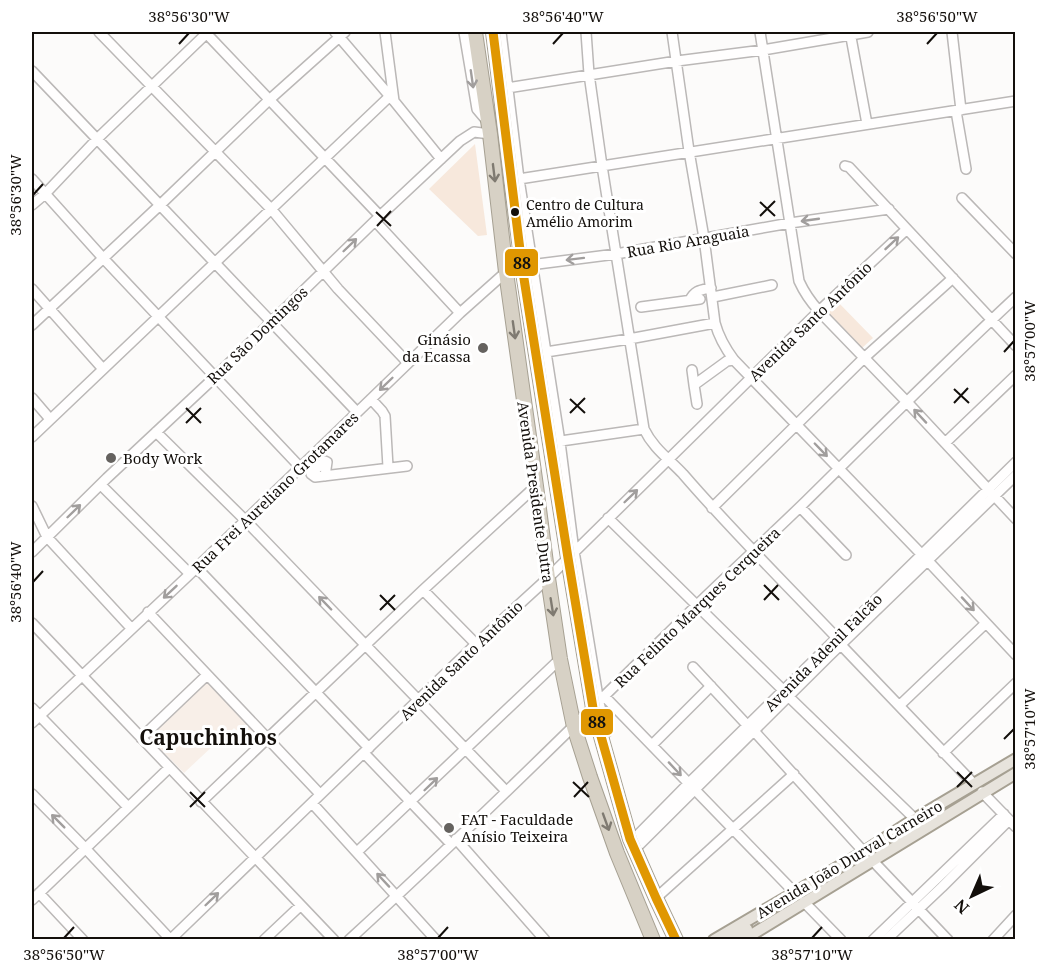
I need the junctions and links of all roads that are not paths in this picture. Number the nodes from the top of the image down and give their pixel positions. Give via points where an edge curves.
1 (99, 32) edge
2 (207, 32) edge
3 (386, 32) edge
4 (493, 32) edge
5 (501, 32) edge
6 (586, 32) edge
7 (672, 32) edge
8 (760, 32) edge
9 (868, 32) edge
10 (952, 32) edge
11 (339, 33) edge
12 (850, 33) edge
13 (471, 38) edge
14 (763, 50) junction
15 (677, 61) junction
16 (32, 71) edge
17 (590, 74) junction
18 (152, 86) junction
19 (507, 88) junction
20 (392, 98) junction
21 (269, 100) junction
22 (1016, 101) edge
23 (503, 106) junction
24 (959, 110) junction
25 (867, 124) junction
26 (489, 128) junction
27 (98, 139) junction
28 (778, 139) junction
29 (515, 141) junction
30 (215, 152) junction
31 (689, 152) junction
32 (326, 158) junction
33 (441, 159) junction
34 (602, 166) junction
35 (845, 166) dead end
36 (966, 169) dead end
37 (32, 179) edge
38 (519, 179) junction
39 (45, 194) junction
40 (962, 198) dead end
41 (518, 200) junction
42 (32, 205) edge
43 (160, 205) junction
44 (889, 209) junction
45 (272, 210) junction
46 (378, 219) junction
47 (790, 223) junction
48 (907, 229) junction
49 (705, 238) junction
50 (616, 254) junction
51 (1016, 254) edge
52 (103, 258) junction
53 (215, 263) junction
54 (528, 266) junction
55 (324, 271) junction
56 (506, 272) junction
57 (953, 278) junction
58 (772, 285) dead end
59 (32, 289) edge
60 (712, 292) junction
61 (1016, 297) edge
62 (48, 308) junction
63 (641, 308) dead end
64 (819, 310) junction
65 (460, 313) junction
66 (535, 314) junction
67 (159, 317) junction
68 (991, 320) junction
69 (271, 322) junction
70 (716, 323) junction
71 (32, 325) edge
72 (629, 339) junction
73 (1016, 346) edge
74 (546, 352) junction
75 (864, 358) junction
76 (734, 360) junction
77 (408, 363) junction
78 (104, 369) junction
79 (692, 370) dead end
80 (1016, 375) edge
81 (215, 377) junction
82 (751, 378) junction
83 (694, 385) junction
84 (32, 398) edge
85 (371, 399) junction
86 (906, 401) junction
87 (548, 403) junction
88 (697, 404) dead end
89 (357, 412) junction
90 (50, 418) junction
91 (796, 425) junction
92 (644, 429) junction
93 (156, 432) junction
94 (32, 437) edge
95 (555, 442) junction
96 (945, 443) junction
97 (669, 458) junction
98 (1016, 462) edge
99 (407, 465) dead end
100 (300, 467) junction
101 (388, 467) junction
102 (839, 468) junction
103 (1016, 475) edge
104 (325, 476) dead end
105 (100, 485) junction
106 (536, 486) junction
107 (991, 493) junction
108 (32, 506) edge
109 (800, 507) junction
110 (712, 508) junction
111 (608, 518) junction
112 (1016, 519) edge
113 (245, 520) junction
114 (47, 537) junction
115 (754, 550) junction
116 (32, 552) edge
117 (571, 554) junction
118 (846, 555) dead end
119 (925, 558) junction
120 (193, 570) junction
121 (548, 578) junction
122 (423, 590) junction
123 (697, 606) junction
124 (148, 612) junction
125 (32, 623) edge
126 (986, 623) junction
127 (131, 628) junction
128 (839, 641) junction
129 (476, 644) junction
130 (366, 645) junction
131 (1016, 655) edge
132 (560, 659) junction
133 (693, 667) dead end
134 (207, 675) junction
135 (81, 676) junction
136 (1016, 683) edge
137 (711, 687) junction
138 (316, 692) junction
139 (786, 694) junction
140 (418, 700) junction
141 (599, 702) junction
142 (900, 705) junction
143 (32, 708) edge
144 (35, 719) edge
145 (574, 727) junction
146 (751, 729) junction
147 (141, 738) junction
148 (268, 739) junction
149 (652, 745) junction
150 (367, 750) junction
151 (466, 750) junction
152 (944, 753) junction
153 (1016, 759) edge
154 (169, 768) junction
155 (1016, 773) edge
156 (794, 774) junction
157 (974, 784) junction
158 (692, 786) junction
159 (506, 791) junction
160 (982, 792) junction
161 (32, 794) edge
162 (320, 794) junction
163 (201, 802) junction
164 (312, 803) junction
165 (411, 803) junction
166 (128, 807) junction
167 (915, 819) junction
168 (1009, 820) edge
169 (732, 829) junction
170 (453, 842) junction
171 (632, 844) junction
172 (85, 848) junction
173 (357, 852) junction
174 (254, 858) junction
175 (865, 858) junction
176 (794, 892) junction
177 (39, 893) junction
178 (397, 896) junction
179 (656, 898) junction
180 (32, 900) edge
181 (804, 902) junction
182 (916, 905) junction
183 (300, 906) junction
184 (1016, 915) edge
185 (832, 931) junction
186 (83, 939) edge
187 (170, 939) edge
188 (264, 939) edge
189 (334, 939) edge
190 (349, 939) edge
191 (436, 939) edge
192 (545, 939) edge
193 (653, 939) edge
194 (676, 939) edge
195 (714, 939) edge
196 (729, 939) edge
197 (743, 939) edge
198 (824, 939) edge
199 (841, 939) edge
200 (873, 939) edge
201 (886, 939) edge
202 (948, 939) edge
203 (993, 939) edge

1 - 18 street
2 - 18 street
2 - 21 street
3 - 20 street
4 - 23 highway, Avenida Presidente Dutra
5 - 19 street, Avenida Presidente Dutra
6 - 17 street
7 - 15 street
8 - 14 street
9 - 12 street
10 - 24 street
11 - 20 street
11 - 21 street
12 - 14 street
12 - 25 street
13 -> 26 highway, Avenida Presidente Dutra
14 - 15 street
14 - 28 street
15 - 17 street
15 - 31 street
16 - 27 street
17 - 19 street
17 - 34 street
18 - 27 street
18 - 30 street
19 - 29 street, Avenida Presidente Dutra
20 - 32 street
20 - 33 street
21 - 30 street
21 - 32 street
22 - 24 street
23 - 29 highway
23 - 41 highway, Avenida Presidente Dutra
24 - 25 street
24 - 36 street
25 - 28 street
26 - 33 street, Rua São Domingos via 470,134
26 -> 56 highway, Avenida Presidente Dutra
27 - 39 street
27 - 43 street
28 - 31 street
28 - 47 street
29 - 38 street, Avenida Presidente Dutra
30 - 43 street
30 - 45 street
31 - 34 street
31 - 49 street
32 - 45 street
32 - 46 street
33 - 46 street, Rua São Domingos
34 - 38 street
34 - 50 street
35 - 44 street
37 - 39 street
38 - 41 street, Avenida Presidente Dutra
39 - 42 street
39 - 52 street
40 - 51 street
41 - 54 highway, Avenida Presidente Dutra
43 - 52 street
43 - 53 street
44 -> 47 street, Rua Rio Araguaia
44 - 48 street
45 - 53 street
45 - 55 street
55 -> 46 street, Rua São Domingos
46 - 65 street
47 - 49 street, Rua Rio Araguaia
47 - 64 street via 799,280
48 - 57 street
64 -> 48 street, Avenida Santo Antônio
49 - 50 street, Rua Rio Araguaia
49 - 60 street
50 -> 54 street, Rua Rio Araguaia
50 - 72 street
52 - 62 street
52 - 67 street
53 - 67 street
53 - 69 street
54 - 56 street, Rua Frei Aureliano Grotamares
54 - 66 highway, Avenida Presidente Dutra
55 - 69 street, Rua São Domingos
55 - 77 street
56 - 65 street, Rua Frei Aureliano Grotamares
56 -> 106 highway, Avenida Presidente Dutra
57 - 68 street
57 - 75 street
58 - 60 street
59 - 62 street
60 - 63 street via 698,290 693,295 695,299
60 - 70 street
61 - 68 street, Rua Felinto Marques Cerqueira
62 - 71 street
62 - 78 street
64 - 75 street
64 - 82 street, Avenida Santo Antônio
65 - 77 street, Rua Frei Aureliano Grotamares
66 - 74 street, Avenida Presidente Dutra
66 - 87 highway, Avenida Presidente Dutra
67 - 78 street
67 - 81 street
68 - 73 street
68 - 86 street, Rua Felinto Marques Cerqueira
69 - 81 street, Rua São Domingos
69 - 89 street
70 - 72 street
70 - 76 street via 723,345
72 - 74 street
72 - 92 street
74 - 87 street, Avenida Presidente Dutra
75 - 86 street
75 - 91 street
76 - 82 street
76 - 83 street
77 -> 85 street, Rua Frei Aureliano Grotamares
78 - 90 street
79 - 83 street
80 - 96 street
81 - 93 street, Rua São Domingos
81 - 100 street
82 - 91 street
82 - 97 street, Avenida Santo Antônio
83 - 88 street
84 - 90 street
85 - 89 street, Rua Frei Aureliano Grotamares
85 - 101 street via 385,416
96 -> 86 street
86 - 102 street, Rua Felinto Marques Cerqueira
87 - 95 highway, Avenida Presidente Dutra
89 - 100 street, Rua Frei Aureliano Grotamares
90 - 94 street
91 -> 102 street
91 - 110 street
92 - 95 street
92 - 97 street via 655,447
93 - 105 street, Rua São Domingos
93 - 113 street
95 - 117 highway, Avenida Presidente Dutra
96 - 107 street
97 - 110 street
111 -> 97 street, Avenida Santo Antônio
98 - 107 street, Avenida Adenil Falcão
99 - 101 street
100 - 113 street, Rua Frei Aureliano Grotamares
101 - 104 street
102 - 109 street, Rua Felinto Marques Cerqueira
102 - 119 street
103 - 107 street, Avenida Adenil Falcão
114 -> 105 street, Rua São Domingos
105 - 120 street
106 - 121 highway, Avenida Presidente Dutra
106 - 122 street
107 - 112 street
107 - 119 street, Avenida Adenil Falcão
108 - 114 street
109 - 115 street, Rua Felinto Marques Cerqueira
109 - 118 street
110 - 115 street
111 - 117 street, Avenida Santo Antônio
111 - 123 street
113 - 120 street, Rua Frei Aureliano Grotamares
130 -> 113 street
114 - 116 street, Rua São Domingos
114 - 127 street
115 - 123 street, Rua Felinto Marques Cerqueira
115 - 128 street
117 - 121 street, Avenida Santo Antônio
117 - 141 highway, Avenida Presidente Dutra
119 -> 126 street
119 - 128 street, Avenida Adenil Falcão
120 -> 124 street, Rua Frei Aureliano Grotamares
120 - 138 street
121 - 129 street, Avenida Santo Antônio
121 -> 132 highway, Avenida Presidente Dutra
122 - 129 street
122 - 130 street
123 - 139 street
123 - 141 street, Rua Felinto Marques Cerqueira
124 - 127 street, Rua Frei Aureliano Grotamares
124 - 134 street
125 - 135 street
126 - 131 street
126 - 142 street
127 - 135 street, Rua Frei Aureliano Grotamares
128 - 139 street, Avenida Adenil Falcão
128 - 142 street
129 - 140 street, Avenida Santo Antônio
130 - 138 street
130 - 140 street
132 - 145 highway, Avenida Presidente Dutra
132 - 151 street
133 - 137 street
134 - 147 street
134 - 148 street
135 - 144 street, Rua Frei Aureliano Grotamares
135 - 147 street
136 - 152 street
137 - 146 street
137 - 149 street
138 - 148 street
138 - 150 street
139 - 146 street, Avenida Adenil Falcão
139 - 167 street
140 - 150 street, Avenida Santo Antônio
140 - 151 street
141 - 145 street, Rua Felinto Marques Cerqueira
141 - 149 street
141 - 171 highway, Avenida Presidente Dutra
142 - 152 street
143 - 144 street
144 - 166 street
145 - 159 street, Rua Felinto Marques Cerqueira
145 -> 193 highway, Avenida Presidente Dutra via 617,853
146 - 156 street
146 - 158 street, Avenida Adenil Falcão
147 - 154 street
148 - 162 street
148 - 163 street
149 -> 158 street
150 - 162 street, Avenida Santo Antônio
150 - 165 street
151 - 159 street
165 -> 151 street
152 - 157 street
153 - 157 main road, Avenida João Durval Carneiro
154 - 163 street
154 - 166 street
155 - 160 main road, Avenida João Durval Carneiro
156 - 169 street
156 - 175 street
157 - 167 main road, Avenida João Durval Carneiro
158 - 169 street
158 - 171 street, Avenida Adenil Falcão
159 - 170 street, Rua Felinto Marques Cerqueira
160 - 168 street
160 - 175 main road, Avenida João Durval Carneiro
172 -> 161 street
162 - 164 street, Avenida Santo Antônio
163 - 174 street
164 - 173 street
164 - 174 street, Avenida Santo Antônio
165 - 170 street
165 - 173 street
166 - 172 street
167 - 175 main road, Avenida João Durval Carneiro
168 - 182 street
169 - 176 street
169 - 179 street
170 - 178 street, Rua Felinto Marques Cerqueira
170 - 192 street
171 - 179 highway, Avenida Presidente Dutra
172 - 177 street
172 - 187 street
178 -> 173 street
174 - 183 street
187 -> 174 street, Avenida Santo Antônio
175 - 176 main road, Avenida João Durval Carneiro
175 - 181 main road, Avenida João Durval Carneiro
175 - 182 street
175 - 196 main road
176 - 195 main road, Avenida João Durval Carneiro
177 - 180 street
177 - 186 street
178 - 190 street, Rua Felinto Marques Cerqueira
178 - 191 street
179 - 194 highway, Avenida Presidente Dutra
181 - 185 street
181 - 197 main road, Avenida João Durval Carneiro
182 - 200 street
182 - 201 street
182 - 202 street
183 - 188 street
183 - 189 street
184 - 203 street
185 - 198 street
185 - 199 street

